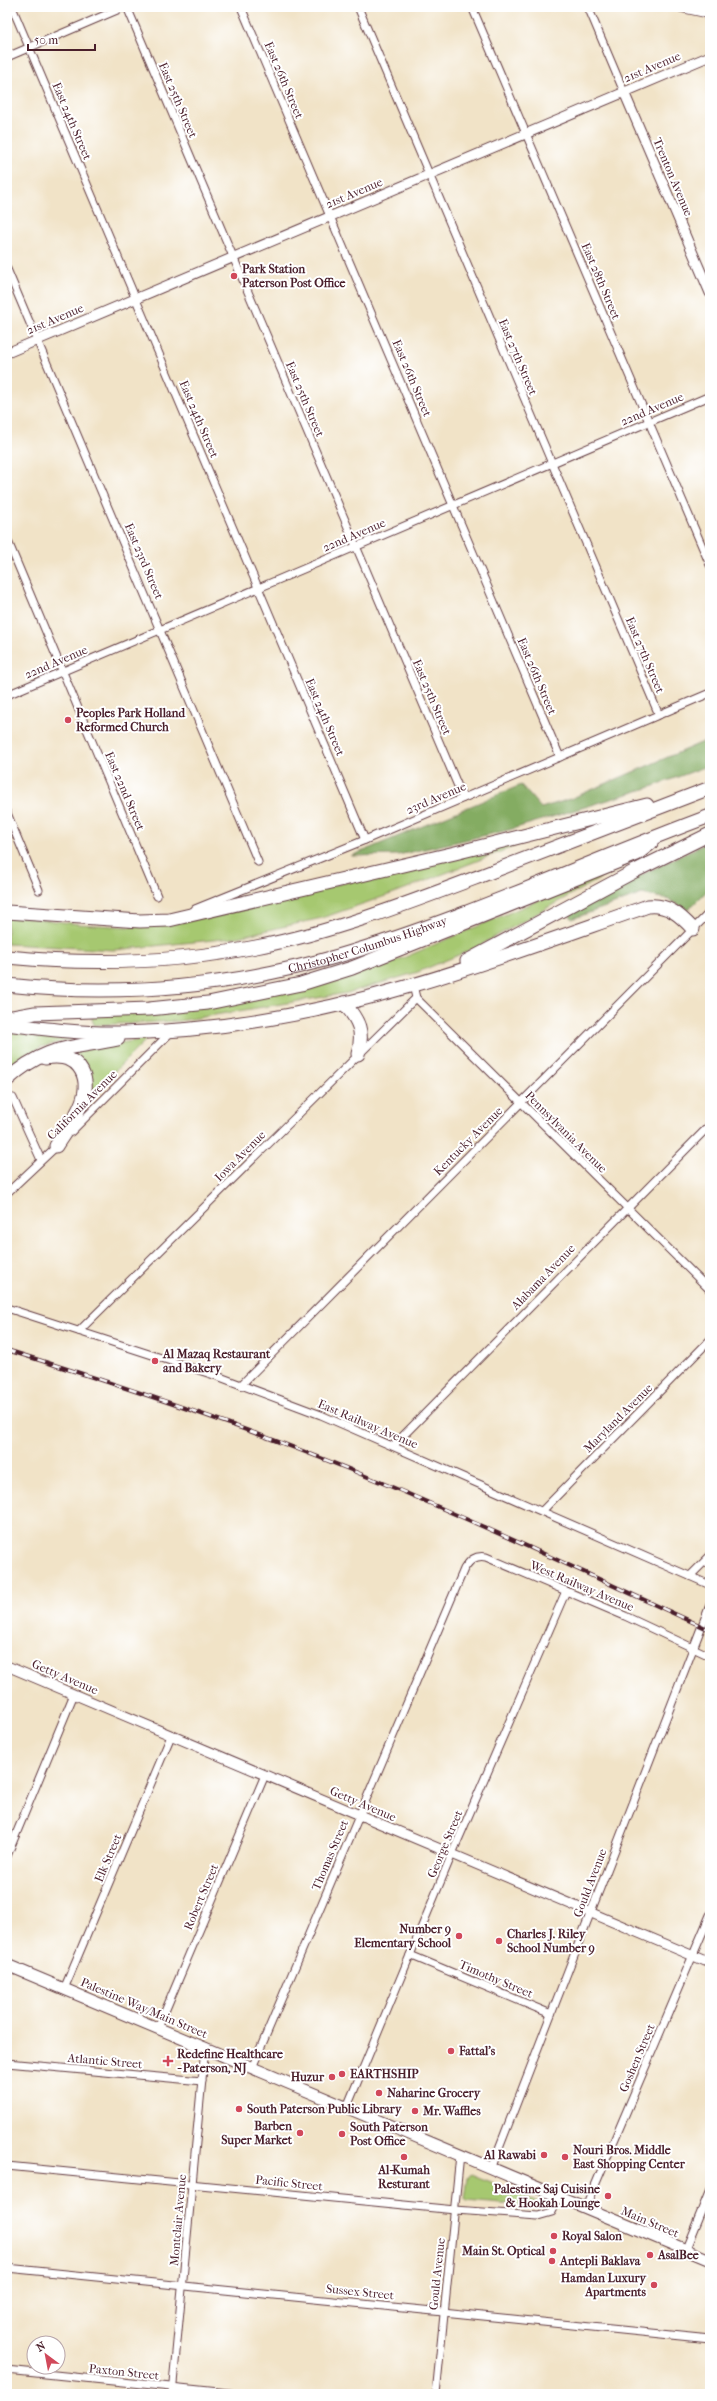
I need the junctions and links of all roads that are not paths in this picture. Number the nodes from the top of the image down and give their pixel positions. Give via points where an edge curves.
1 (12, 7) edge
2 (125, 7) edge
3 (241, 7) edge
4 (358, 7) edge
5 (472, 7) edge
6 (588, 7) edge
7 (682, 7) edge
8 (706, 11) edge
9 (710, 23) edge
10 (29, 48) junction
11 (710, 56) edge
12 (7, 57) edge
13 (624, 92) junction
14 (527, 133) junction
15 (429, 174) junction
16 (331, 216) junction
17 (233, 257) junction
18 (7, 269) edge
19 (710, 293) edge
20 (136, 299) junction
21 (37, 340) junction
22 (7, 353) edge
23 (710, 396) edge
24 (650, 422) junction
25 (551, 464) junction
26 (454, 505) junction
27 (7, 539) edge
28 (355, 547) junction
29 (710, 565) edge
30 (258, 588) junction
31 (161, 630) junction
32 (63, 672) junction
33 (710, 694) edge
34 (7, 695) edge
35 (658, 715) junction
36 (560, 757) junction
37 (710, 788) edge
38 (463, 798) junction
39 (7, 813) edge
40 (710, 816) edge
41 (663, 834) junction
42 (710, 834) edge
43 (365, 840) junction
44 (258, 862) dead end
45 (39, 890) dead end
46 (157, 896) dead end
47 (7, 905) edge
48 (7, 912) edge
49 (710, 912) edge
50 (45, 915) junction
51 (169, 920) junction
52 (693, 929) junction
53 (7, 957) edge
54 (433, 979) junction
55 (7, 985) edge
56 (413, 985) junction
57 (416, 998) junction
58 (344, 1003) junction
59 (7, 1018) edge
60 (7, 1024) edge
61 (172, 1030) junction
62 (149, 1032) junction
63 (358, 1054) junction
64 (31, 1062) junction
65 (7, 1080) edge
66 (13, 1098) dead end
67 (522, 1102) junction
68 (710, 1125) edge
69 (56, 1146) junction
70 (41, 1160) junction
71 (7, 1193) edge
72 (627, 1208) junction
73 (710, 1290) edge
74 (7, 1308) edge
75 (79, 1331) junction
76 (710, 1340) edge
77 (241, 1385) junction
78 (393, 1446) junction
79 (542, 1511) junction
80 (710, 1556) edge
81 (690, 1576) junction
82 (457, 1585) joint
83 (710, 1585) edge
84 (566, 1591) junction
85 (710, 1605) edge
86 (693, 1648) junction
87 (710, 1656) edge
88 (7, 1666) edge
89 (74, 1694) junction
90 (172, 1736) junction
91 (265, 1775) junction
92 (359, 1815) junction
93 (452, 1854) junction
94 (7, 1856) edge
95 (590, 1913) junction
96 (710, 1915) edge
97 (410, 1955) junction
98 (693, 1956) junction
99 (710, 1963) edge
100 (7, 1965) edge
101 (64, 1989) junction
102 (551, 2014) junction
103 (158, 2028) junction
104 (205, 2048) junction
105 (7, 2064) edge
106 (252, 2068) junction
107 (202, 2081) junction
108 (346, 2107) junction
109 (460, 2156) junction
110 (7, 2166) edge
111 (491, 2169) junction
112 (193, 2184) junction
113 (710, 2190) edge
114 (559, 2198) junction
115 (585, 2209) junction
116 (455, 2210) junction
117 (685, 2251) junction
118 (710, 2260) edge
119 (7, 2268) edge
120 (183, 2286) junction
121 (445, 2312) junction
122 (710, 2339) edge
123 (7, 2370) edge
124 (172, 2391) edge
125 (238, 2394) edge
126 (436, 2394) edge

1 - 10 street, East 24th Street
2 - 10 street
2 - 17 street, East 25th Street
3 - 16 street, East 26th Street
4 - 15 street, East 27th Street
5 - 14 street, East 28th Street
6 - 13 street
7 - 8 main road
8 - 9 street
10 - 12 street
10 - 20 street, East 24th Street
11 - 13 street, 21st Avenue
13 - 14 street, 21st Avenue
13 - 19 street, Trenton Avenue
14 - 15 street, 21st Avenue
14 - 24 street, East 28th Street
15 - 16 street, 21st Avenue
15 - 25 street, East 27th Street
16 - 17 street, 21st Avenue
16 - 26 street, East 26th Street
17 - 20 street, 21st Avenue
17 - 28 street, East 25th Street
18 - 21 street, East 23rd Street
20 - 21 street, 21st Avenue
20 - 30 street, East 24th Street
21 - 22 street, 21st Avenue
21 - 31 street, East 23rd Street
23 - 24 street, 22nd Avenue
24 - 25 street, 22nd Avenue
24 - 29 street, East 28th Street
25 - 26 street, 22nd Avenue
25 - 35 street, East 27th Street
26 - 28 street, 22nd Avenue
26 - 36 street, East 26th Street
27 - 32 street, East 22nd Street
28 - 30 street, 22nd Avenue
28 - 38 street, East 25th Street
30 - 31 street, 22nd Avenue
30 - 43 street, East 24th Street
31 - 32 street, 22nd Avenue
31 - 44 street, East 23rd Street
32 - 34 street, 22nd Avenue
32 - 46 street, East 22nd Street
33 - 35 street, 23rd Avenue
35 - 36 street, 23rd Avenue
36 - 38 street, 23rd Avenue
37 - 51 highway via 462,851
37 - 53 highway, Christopher Columbus Highway via 376,915 301,937 223,953 158,960 93,962
38 - 43 street, 23rd Avenue
39 - 45 street
40 - 41 highway, Christopher Columbus Highway
41 - 55 highway, Christopher Columbus Highway via 416,930 307,964 212,982 153,988 82,989
41 - 59 highway via 637,854 366,963 300,984 208,1003 149,1009 35,1013
42 - 54 highway via 635,871
43 - 51 street, 23rd Avenue
47 - 50 highway
48 - 50 highway
49 - 52 street, Kentucky Avenue
50 - 51 highway via 140,921
52 - 54 highway via 675,912 663,906 648,906
52 - 67 street, Kentucky Avenue
54 - 56 highway
56 - 57 street
56 - 58 highway
57 - 63 street, Iowa Avenue
57 - 67 street, Pennsylvania Avenue
58 - 61 highway via 241,1022
58 - 63 highway via 358,1023 362,1037
60 - 62 highway via 67,1031
61 - 62 highway
61 - 69 street, California Avenue
62 - 64 highway via 64,1047
63 - 75 street, Iowa Avenue
64 - 65 highway
64 - 69 highway via 55,1057 64,1058 75,1063 85,1080 82,1101
66 - 70 street
67 - 72 street, Pennsylvania Avenue
67 - 77 street, Kentucky Avenue
68 - 72 street, Alabama Avenue
69 - 70 street, California Avenue
70 - 71 street, California Avenue
72 - 73 street, Pennsylvania Avenue
72 - 78 street, Alabama Avenue
74 - 75 street, East Railway Avenue
75 - 77 street, East Railway Avenue
76 - 79 street, Maryland Avenue
77 - 78 street, East Railway Avenue
78 - 79 street, East Railway Avenue
79 - 81 street, East Railway Avenue
80 - 81 street
81 - 83 street, East Railway Avenue
82 - 84 street, West Railway Avenue via 468,1562 480,1556
82 - 92 street, Thomas Street
84 - 86 street, West Railway Avenue
84 - 93 street, George Street
85 - 86 street, Gould Avenue
86 - 87 street, West Railway Avenue
86 - 95 street, Gould Avenue
88 - 89 street, Getty Avenue
89 - 90 street, Getty Avenue
89 - 94 street
90 - 91 street, Getty Avenue
90 - 101 street, Elk Street
91 - 92 street, Getty Avenue
91 - 103 street, Robert Street
92 - 93 street, Getty Avenue
92 - 106 street, Thomas Street
93 - 95 street, Getty Avenue
93 - 97 street, George Street
95 - 98 street, Getty Avenue
95 - 102 street, Gould Avenue
96 - 98 street, Goshen Street
97 - 102 street, Timothy Street
97 - 108 street, George Street
98 - 99 street, Getty Avenue
98 - 115 street, Goshen Street
100 - 101 main road, Palestine Way/Main Street
101 - 103 main road, Palestine Way/Main Street
102 - 111 street, Gould Avenue
103 - 104 main road, Palestine Way/Main Street
104 - 106 main road, Palestine Way/Main Street
104 - 107 street, Montclair Avenue
105 - 107 street, Atlantic Street
106 - 108 main road, Palestine Way/Main Street
107 - 112 street, Montclair Avenue
108 - 109 main road, Palestine Way/Main Street
109 - 111 main road, Palestine Way/Main Street
109 - 116 street, Gould Avenue
110 - 112 street, Pacific Street
111 - 114 main road, Main Street
112 - 116 street, Pacific Street
112 - 120 street, Montclair Avenue
113 - 117 street
114 - 115 main road, Main Street
114 - 116 street, Pacific Street via 552,2212 538,2216
115 - 117 main road, Main Street
116 - 121 street, Gould Avenue
117 - 118 main road, Main Street
119 - 120 street, Sussex Street
120 - 121 street, Sussex Street
120 - 124 street, Montclair Avenue
121 - 122 street, Sussex Street
121 - 126 street, Gould Avenue
123 - 124 street, Paxton Street
124 - 125 street, Paxton Street

